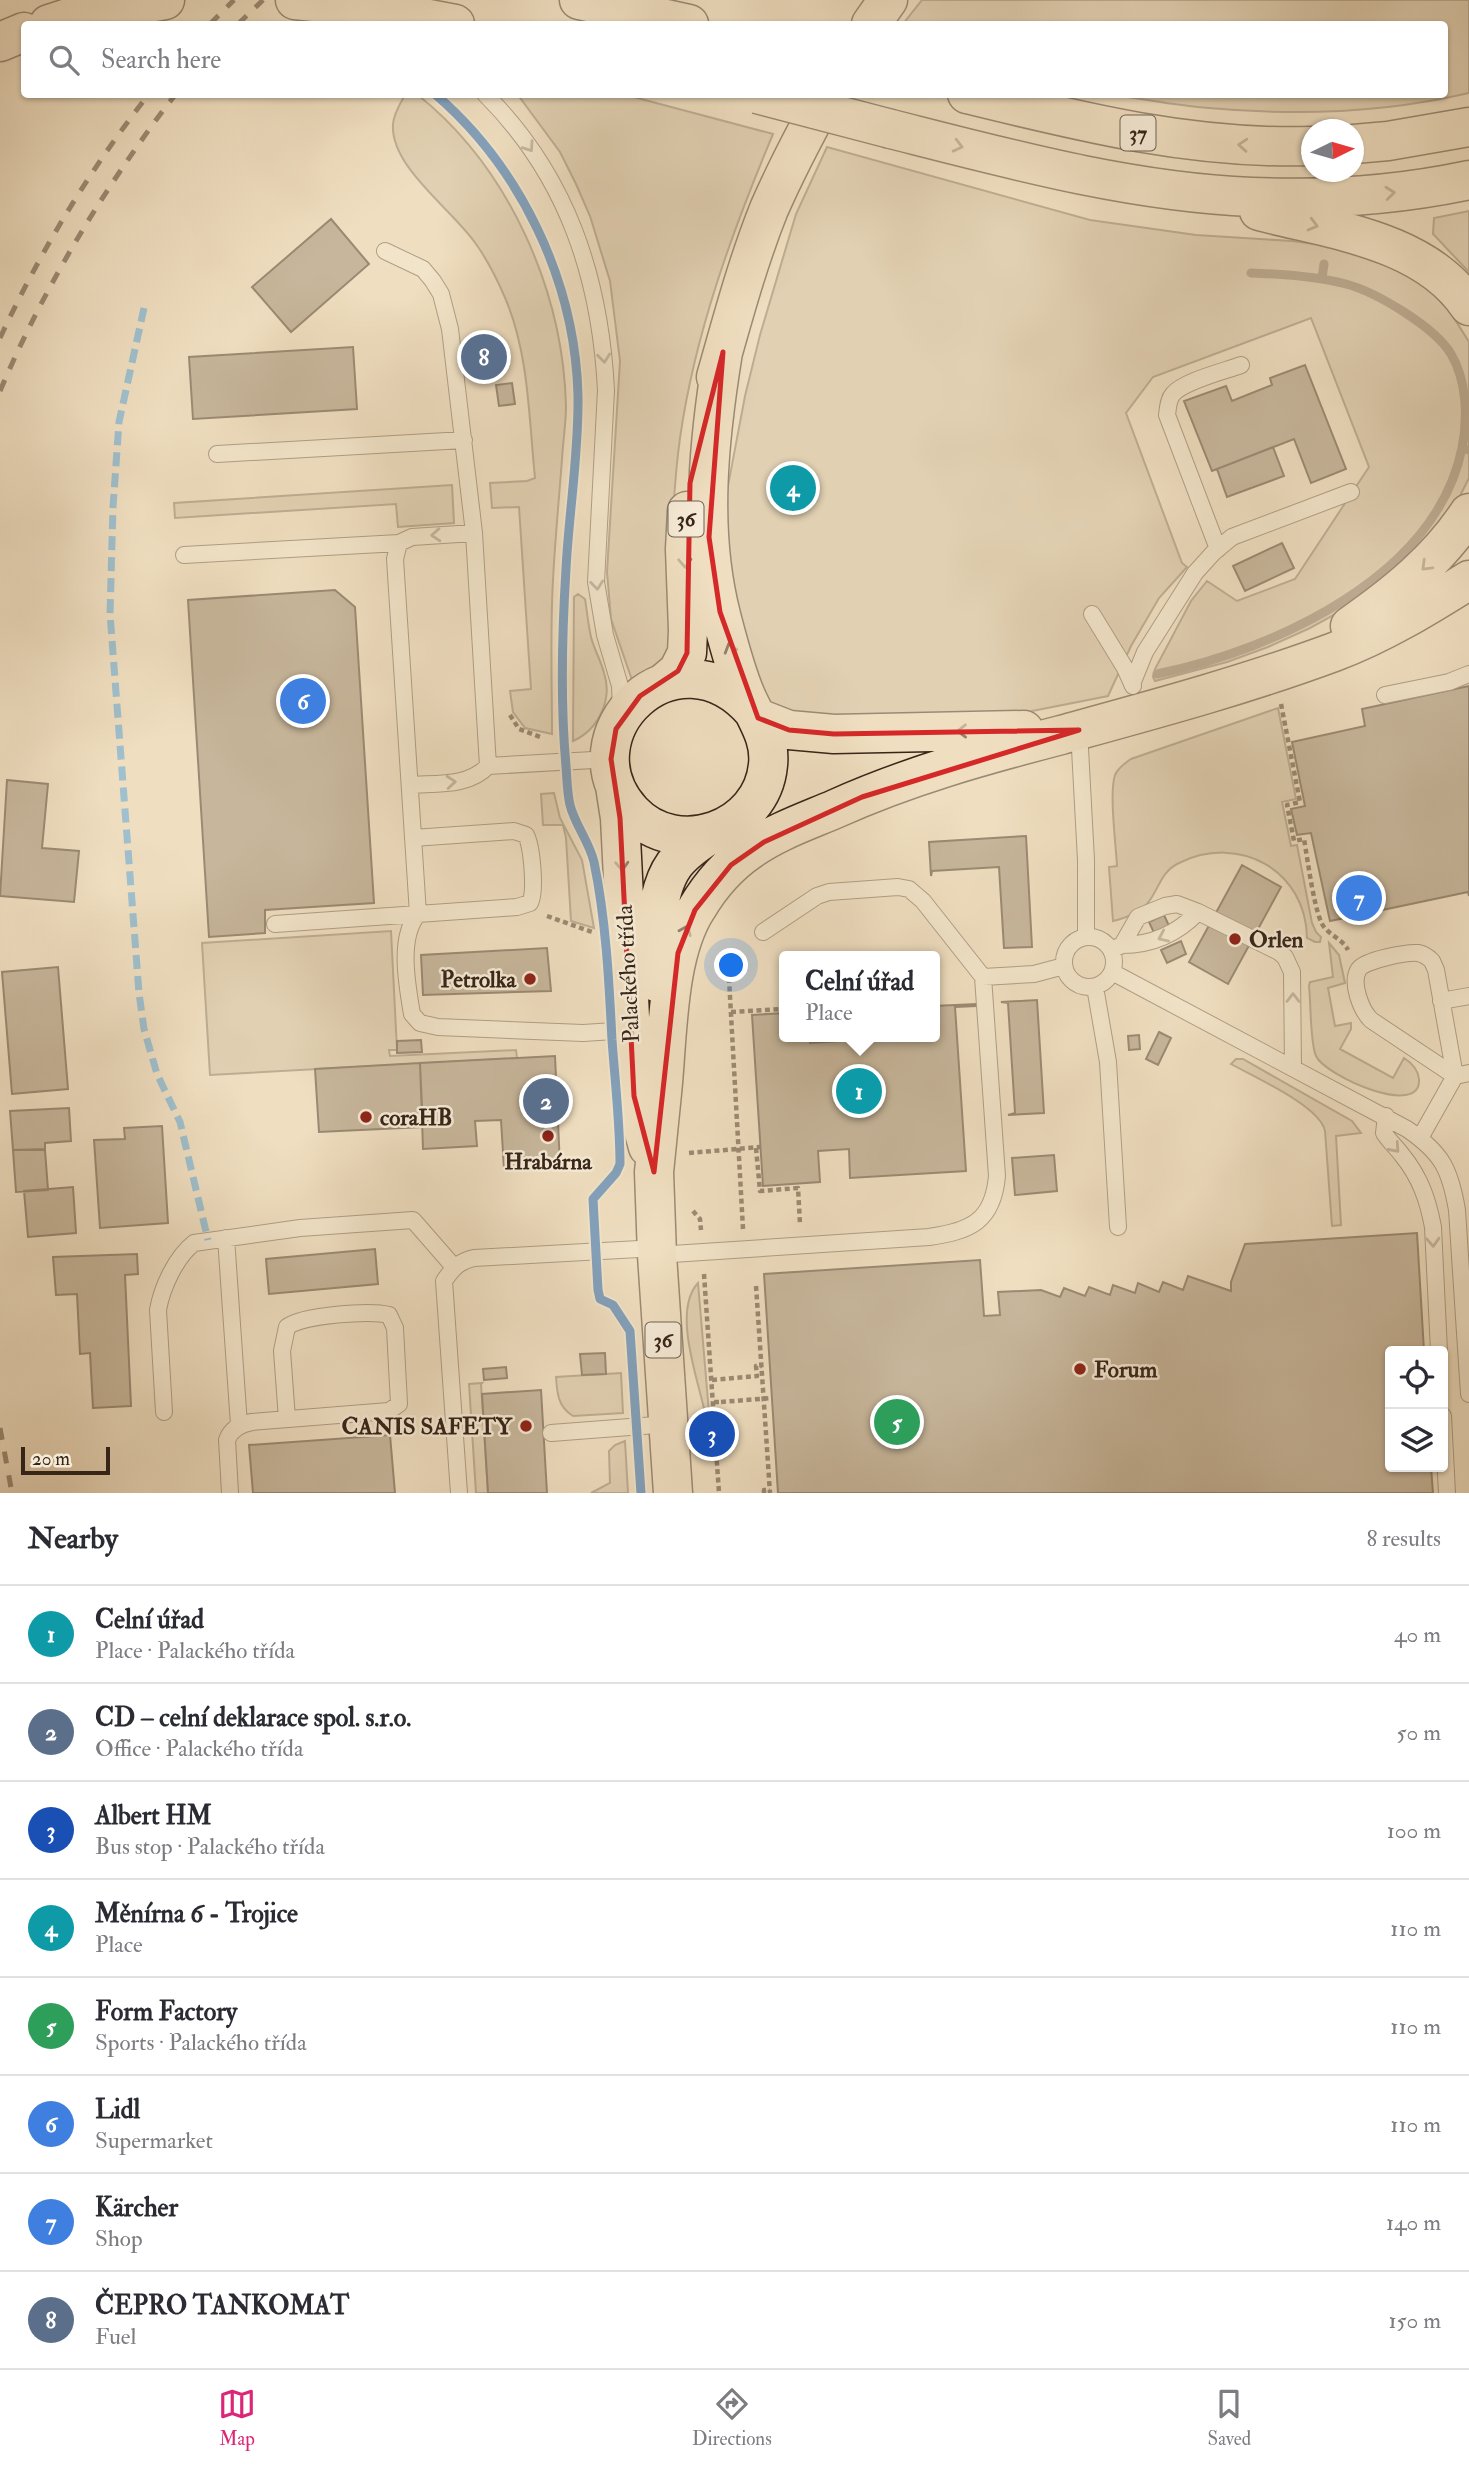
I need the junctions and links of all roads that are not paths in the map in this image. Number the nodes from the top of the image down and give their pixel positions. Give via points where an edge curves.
1 (165, 0) edge
2 (579, 0) edge
3 (888, 0) edge
4 (306, 1) edge
5 (60, 21) edge
6 (370, 21) edge
7 (440, 21) edge
8 (675, 21) edge
9 (873, 21) edge
10 (21, 33) edge
11 (0, 41) edge
12 (489, 98) edge
13 (772, 98) edge
14 (825, 98) edge
15 (984, 98) edge
16 (1469, 127) edge
17 (1364, 143) edge
18 (1301, 146) edge
19 (1469, 180) edge
20 (1175, 189) junction
21 (385, 251) dead end
22 (1469, 306) edge
23 (723, 352) junction
24 (1241, 365) dead end
25 (464, 440) junction
26 (217, 454) dead end
27 (1351, 492) dead end
28 (1469, 513) edge
29 (474, 533) junction
30 (399, 543) junction
31 (1218, 549) junction
32 (184, 555) dead end
33 (1469, 580) edge
34 (1092, 614) dead end
35 (1469, 674) edge
36 (665, 682) junction
37 (1199, 695) junction
38 (1384, 695) dead end
39 (1135, 698) junction
40 (756, 715) junction
41 (1079, 730) junction
42 (613, 754) junction
43 (971, 759) junction
44 (488, 766) junction
45 (410, 785) junction
46 (715, 832) junction
47 (413, 838) junction
48 (1198, 912) junction
49 (418, 914) junction
50 (275, 924) dead end
51 (762, 932) dead end
52 (1086, 937) junction
53 (1116, 948) junction
54 (1064, 966) junction
55 (1112, 972) junction
56 (983, 977) junction
57 (1095, 986) junction
58 (1469, 996) edge
59 (1441, 1001) junction
60 (630, 1030) junction
61 (1293, 1067) junction
62 (1462, 1075) edge
63 (662, 1093) junction
64 (1386, 1116) junction
65 (1420, 1138) junction
66 (668, 1162) junction
67 (1118, 1227) dead end
68 (226, 1238) junction
69 (657, 1252) junction
70 (454, 1267) junction
71 (1439, 1346) edge
72 (1469, 1394) edge
73 (164, 1412) dead end
74 (287, 1419) junction
75 (669, 1424) junction
76 (239, 1425) junction
77 (551, 1433) dead end
78 (1446, 1472) edge
79 (230, 1493) edge
80 (459, 1493) edge
81 (673, 1493) edge
82 (1447, 1493) edge

1 - 5 main road
2 - 8 main road
3 - 9 main road
4 - 6 lane
4 - 7 main road
10 - 11 main road
12 -> 42 lane via 523,137 558,192 584,256 594,296 606,390 596,582 620,686 621,712
13 -> 20 main road, 37, bridge via 1080,174
14 - 23 main road via 769,210
18 -> 15 main road, 37 via 1251,146 1129,132
16 - 17 main road
20 -> 19 main road, 37 via 1251,197 1326,197 1409,191
20 -> 22 main road via 1389,247 1433,268
21 - 25 lane via 423,270 441,295 450,329
23 -> 36 main road, 36 via 690,483 685,549 687,653 678,671
40 -> 23 main road via 720,612 709,537 713,427
24 - 31 lane via 1185,386 1168,403 1167,415
25 - 26 lane
25 - 29 lane
27 - 31 lane via 1232,537
28 -> 37 main road via 1422,571 1342,631 1268,669
29 -> 30 lane via 412,537
29 - 44 lane
30 - 32 lane
30 - 45 lane via 395,559
31 - 39 lane via 1195,573 1145,652
33 - 37 main road via 1358,642
34 - 39 lane via 1125,668
35 - 38 lane
36 - 40 main road, 36 via 707,680 733,692
36 - 42 main road, 36 via 635,701 622,717
37 - 39 main road
39 - 41 main road
41 -> 40 main road via 834,734 789,730
40 - 46 main road, 36 via 768,752 765,780 752,806
41 - 43 main road
41 - 52 lane
42 - 44 lane
42 - 46 main road via 616,786 628,807 647,824 681,836
42 -> 60 main road, Palackého třída / 36
43 - 46 main road via 900,768 841,782
63 -> 43 main road via 678,953 695,910 718,879 750,849 794,827 862,797
45 -> 44 lane via 462,782
45 - 47 lane
46 - 63 main road, Palackého třída / 36 via 674,865 664,886 655,957
47 - 49 lane
47 - 49 lane via 514,831 526,835 530,845 530,903
48 -> 53 lane via 1183,928 1150,943
48 - 53 lane via 1177,904 1141,915
61 -> 48 lane via 1294,989 1285,957
49 - 50 lane
49 - 60 lane via 408,928 406,953 412,1014 421,1023 583,1033
51 - 56 lane via 829,892 909,889
52 - 53 lane
52 - 54 lane via 1069,947
53 - 55 lane
54 - 56 lane via 1034,974
54 - 57 lane via 1075,983
55 - 57 lane
55 - 61 lane
56 - 69 lane via 997,1176 993,1202 971,1226 945,1234 801,1246 702,1254
57 - 67 lane via 1108,1062
58 - 59 lane
59 - 62 lane
59 - 62 lane via 1436,970 1427,956 1409,954 1371,961 1357,973 1360,1003 1371,1020
60 - 66 main road, Palackého třída / 36 via 634,1096
61 - 64 lane
62 - 65 lane
63 - 66 main road, Palackého třída / 36
64 - 65 lane
64 -> 71 lane via 1384,1133 1420,1182 1430,1212
65 - 72 lane via 1444,1162 1455,1200
66 - 69 main road, Palackého třída / 36
68 - 70 lane via 412,1220
68 - 73 lane via 194,1243 185,1250 164,1288 158,1310
68 - 76 lane
69 - 70 lane via 474,1258
69 - 75 main road, Palackého třída / 36
70 - 80 lane via 444,1281
74 - 74 lane via 388,1411 399,1404 395,1328 389,1315 306,1318 287,1327 282,1351
74 - 76 lane
75 - 77 lane
75 - 81 main road, Palackého třída / 36
76 - 79 lane via 227,1440
78 - 82 lane

